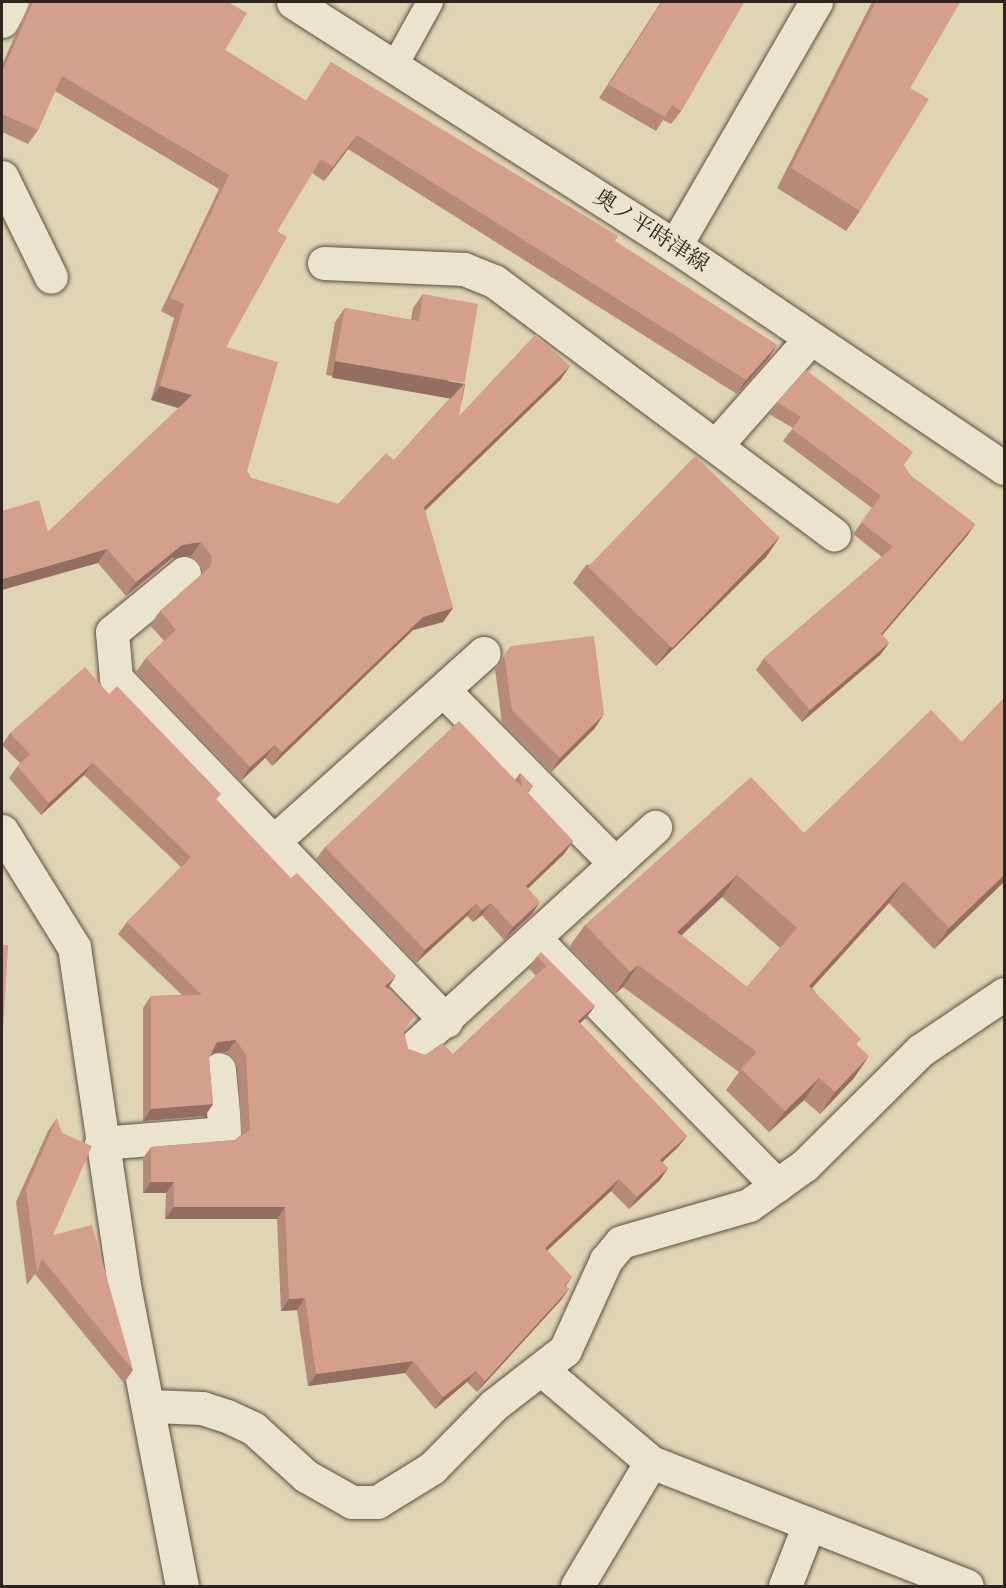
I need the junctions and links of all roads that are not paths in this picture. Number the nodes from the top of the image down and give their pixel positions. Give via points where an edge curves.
1 (12, 2) edge
2 (292, 2) edge
3 (430, 2) edge
4 (816, 2) edge
5 (2, 21) edge
6 (394, 67) junction
7 (2, 177) edge
8 (675, 246) junction
9 (324, 263) dead end
10 (51, 277) dead end
11 (812, 338) junction
12 (718, 443) junction
13 (1005, 468) edge
14 (834, 534) dead end
15 (184, 573) dead end
16 (484, 653) dead end
17 (444, 691) junction
18 (655, 827) dead end
19 (2, 831) edge
20 (273, 842) junction
21 (615, 863) junction
22 (536, 940) junction
23 (1005, 994) edge
24 (446, 1021) junction
25 (413, 1048) edge
26 (219, 1069) dead end
27 (101, 1143) junction
28 (777, 1185) junction
29 (541, 1369) junction
30 (151, 1406) junction
31 (651, 1462) junction
32 (809, 1524) junction
33 (967, 1586) edge
34 (182, 1587) edge
35 (578, 1587) edge
36 (785, 1587) edge

1 - 5 street
2 - 6 street, 奥ノ平時津線
3 - 6 lane
4 - 8 street
6 - 8 street, 奥ノ平時津線
7 - 10 street
8 - 11 street, 奥ノ平時津線
9 - 12 street via 464,269 494,280
11 - 12 street
11 - 13 street, 奥ノ平時津線
12 - 14 street
15 - 20 street via 112,632 116,678
16 - 17 street
17 - 20 street
17 - 21 street
18 - 21 street
19 - 27 street via 74,947
20 - 24 street
21 - 22 street
22 - 24 street
22 - 28 street
23 - 28 street via 921,1050 805,1165
24 - 25 street
26 - 27 street via 225,1133
27 - 30 street
28 - 29 street via 748,1204 621,1242 606,1260 565,1350
29 - 30 street via 494,1405 432,1468 377,1502 352,1502 306,1476 253,1428 227,1416 202,1408
29 - 31 street
30 - 34 street
31 - 32 street
31 - 35 street
32 - 33 street
32 - 36 street

